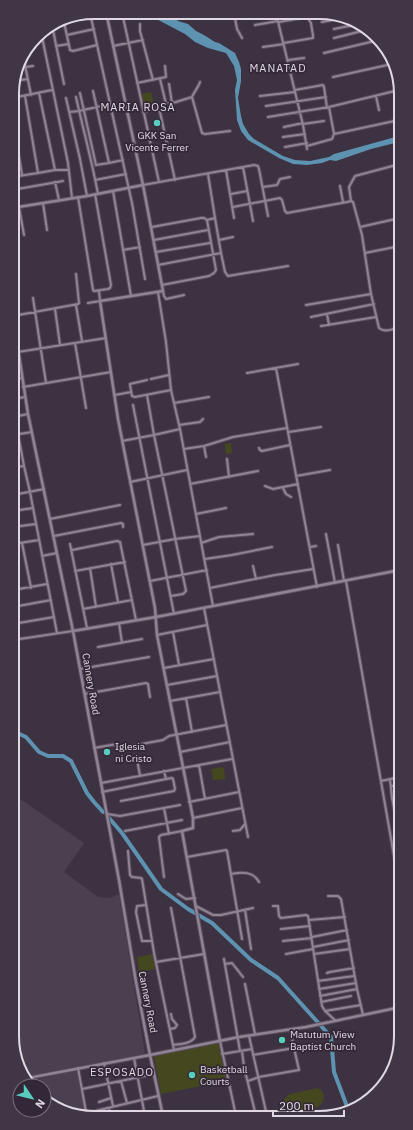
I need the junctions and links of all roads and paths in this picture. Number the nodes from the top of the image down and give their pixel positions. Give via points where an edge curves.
1 (92, 19) edge
2 (107, 19) edge
3 (123, 19) edge
4 (235, 19) edge
5 (292, 19) edge
6 (309, 19) edge
7 (332, 20) edge
8 (278, 21) junction
9 (322, 22) dead end
10 (140, 24) dead end
11 (64, 25) edge
12 (255, 25) dead end
13 (349, 26) edge
14 (94, 29) junction
15 (334, 29) dead end
16 (53, 31) edge
17 (360, 31) edge
18 (66, 35) junction
19 (242, 38) dead end
20 (334, 38) dead end
21 (43, 40) edge
22 (143, 40) junction
23 (373, 42) edge
24 (128, 43) junction
25 (284, 43) junction
26 (69, 44) junction
27 (97, 45) junction
28 (56, 46) junction
29 (112, 46) junction
30 (263, 47) dead end
31 (324, 53) dead end
32 (304, 58) dead end
33 (288, 60) junction
34 (388, 65) edge
35 (33, 66) dead end
36 (165, 66) dead end
37 (26, 67) joint
38 (333, 77) dead end
39 (28, 79) junction
40 (160, 79) junction
41 (20, 80) edge
42 (152, 80) junction
43 (200, 82) dead end
44 (137, 83) junction
45 (64, 84) dead end
46 (169, 84) dead end
47 (53, 90) junction
48 (93, 91) dead end
49 (295, 91) junction
50 (394, 91) edge
51 (39, 93) junction
52 (80, 93) dead end
53 (31, 95) junction
54 (25, 96) junction
55 (260, 96) dead end
56 (376, 96) junction
57 (19, 97) edge
58 (76, 97) dead end
59 (192, 97) junction
60 (326, 97) junction
61 (66, 98) dead end
62 (297, 101) junction
63 (172, 103) junction
64 (110, 104) junction
65 (266, 106) dead end
66 (96, 108) junction
67 (328, 108) junction
68 (83, 110) junction
69 (379, 110) dead end
70 (79, 111) junction
71 (70, 112) junction
72 (143, 112) junction
73 (300, 112) junction
74 (268, 117) dead end
75 (324, 121) dead end
76 (394, 121) edge
77 (303, 124) junction
78 (284, 127) dead end
79 (230, 130) dead end
80 (305, 134) junction
81 (334, 134) junction
82 (283, 137) dead end
83 (307, 146) junction
84 (285, 147) dead end
85 (19, 156) edge
86 (123, 160) junction
87 (109, 163) junction
88 (96, 165) junction
89 (92, 166) junction
90 (394, 166) edge
91 (243, 167) junction
92 (55, 170) junction
93 (69, 170) junction
94 (226, 170) junction
95 (38, 172) junction
96 (126, 174) junction
97 (208, 174) junction
98 (22, 175) junction
99 (19, 176) edge
100 (290, 177) dead end
101 (95, 180) junction
102 (175, 180) junction
103 (63, 181) dead end
104 (55, 182) junction
105 (159, 182) junction
106 (143, 185) junction
107 (340, 186) dead end
108 (129, 188) junction
109 (263, 188) junction
110 (19, 189) edge
111 (113, 191) junction
112 (247, 191) junction
113 (96, 194) junction
114 (230, 194) junction
115 (87, 196) junction
116 (72, 198) junction
117 (78, 198) junction
118 (59, 200) junction
119 (265, 201) junction
120 (352, 201) junction
121 (44, 203) junction
122 (343, 203) junction
123 (250, 204) junction
124 (19, 207) joint
125 (233, 207) junction
126 (268, 216) dead end
127 (215, 218) junction
128 (234, 218) dead end
129 (394, 219) edge
130 (207, 220) junction
131 (253, 221) dead end
132 (152, 227) junction
133 (360, 227) junction
134 (47, 230) dead end
135 (208, 230) junction
136 (24, 235) dead end
137 (233, 237) dead end
138 (154, 240) junction
139 (219, 240) junction
140 (210, 243) junction
141 (140, 247) junction
142 (394, 247) edge
143 (123, 250) junction
144 (156, 252) junction
145 (221, 253) junction
146 (365, 253) junction
147 (213, 255) junction
148 (158, 265) junction
149 (288, 266) dead end
150 (76, 274) dead end
151 (145, 279) dead end
152 (162, 285) junction
153 (100, 291) junction
154 (163, 291) junction
155 (158, 292) junction
156 (371, 294) junction
157 (131, 296) junction
158 (184, 296) dead end
159 (33, 298) dead end
160 (100, 301) junction
161 (88, 303) dead end
162 (374, 304) junction
163 (76, 305) junction
164 (306, 305) dead end
165 (55, 309) junction
166 (35, 312) junction
167 (327, 314) junction
168 (19, 316) edge
169 (310, 317) dead end
170 (376, 317) junction
171 (329, 325) junction
172 (321, 326) dead end
173 (394, 329) edge
174 (106, 338) junction
175 (82, 342) junction
176 (75, 343) junction
177 (60, 345) junction
178 (40, 348) junction
179 (19, 352) edge
180 (19, 358) edge
181 (298, 364) dead end
182 (276, 368) junction
183 (111, 372) junction
184 (247, 373) dead end
185 (169, 375) junction
186 (80, 377) junction
187 (22, 378) junction
188 (19, 379) edge
189 (151, 379) dead end
190 (147, 380) dead end
191 (46, 383) junction
192 (23, 387) junction
193 (171, 390) junction
194 (131, 392) junction
195 (115, 395) junction
196 (147, 395) junction
197 (25, 397) junction
198 (209, 397) dead end
199 (19, 398) edge
200 (174, 403) junction
201 (133, 406) dead end
202 (86, 408) dead end
203 (28, 414) junction
204 (19, 416) edge
205 (203, 419) dead end
206 (179, 425) junction
207 (321, 427) dead end
208 (287, 428) junction
209 (180, 429) junction
210 (32, 432) junction
211 (288, 432) junction
212 (19, 434) edge
213 (154, 435) junction
214 (139, 437) junction
215 (19, 439) edge
216 (122, 441) junction
217 (290, 445) junction
218 (204, 446) junction
219 (259, 448) dead end
220 (184, 449) junction
221 (21, 450) joint
222 (206, 457) dead end
223 (227, 459) dead end
224 (24, 466) junction
225 (19, 467) edge
226 (187, 470) junction
227 (330, 470) dead end
228 (258, 471) dead end
229 (163, 476) junction
230 (296, 476) junction
231 (229, 477) junction
232 (147, 479) junction
233 (130, 482) junction
234 (190, 484) junction
235 (298, 484) junction
236 (265, 486) dead end
237 (282, 488) junction
238 (44, 489) junction
239 (30, 492) junction
240 (19, 494) edge
241 (291, 496) dead end
242 (120, 505) dead end
243 (33, 508) junction
244 (226, 508) dead end
245 (19, 510) edge
246 (196, 514) junction
247 (50, 519) junction
248 (36, 524) junction
249 (19, 526) edge
250 (123, 527) dead end
251 (253, 534) dead end
252 (326, 534) dead end
253 (54, 536) junction
254 (200, 536) junction
255 (175, 539) junction
256 (39, 540) junction
257 (160, 542) junction
258 (19, 543) edge
259 (22, 543) junction
260 (201, 543) junction
261 (70, 544) dead end
262 (143, 545) junction
263 (338, 545) dead end
264 (316, 546) dead end
265 (272, 547) dead end
266 (309, 547) junction
267 (72, 550) junction
268 (57, 553) junction
269 (42, 556) junction
270 (205, 559) junction
271 (125, 562) junction
272 (111, 564) junction
273 (253, 566) dead end
274 (90, 568) junction
275 (313, 569) junction
276 (207, 570) junction
277 (76, 571) junction
278 (394, 571) edge
279 (182, 575) junction
280 (166, 578) junction
281 (256, 579) junction
282 (150, 581) junction
283 (345, 581) junction
284 (47, 584) junction
285 (335, 584) junction
286 (317, 587) junction
287 (31, 588) junction
288 (210, 588) junction
289 (19, 589) edge
290 (170, 596) junction
291 (50, 600) junction
292 (132, 600) junction
293 (118, 602) junction
294 (19, 606) edge
295 (213, 606) junction
296 (96, 607) junction
297 (204, 608) junction
298 (83, 609) junction
299 (174, 614) junction
300 (54, 617) junction
301 (156, 617) junction
302 (136, 620) junction
303 (19, 623) edge
304 (119, 623) junction
305 (207, 625) junction
306 (87, 628) junction
307 (73, 631) junction
308 (173, 632) junction
309 (57, 633) junction
310 (158, 635) junction
311 (19, 639) edge
312 (142, 639) dead end
313 (122, 643) junction
314 (98, 647) dead end
315 (149, 657) dead end
316 (214, 659) junction
317 (179, 665) junction
318 (164, 668) junction
319 (80, 669) junction
320 (217, 676) junction
321 (167, 685) junction
322 (220, 692) junction
323 (85, 694) junction
324 (150, 696) dead end
325 (186, 698) junction
326 (170, 701) junction
327 (226, 725) junction
328 (192, 732) junction
329 (176, 735) junction
330 (230, 742) junction
331 (94, 748) junction
332 (180, 752) junction
333 (137, 759) dead end
334 (232, 759) junction
335 (199, 765) junction
336 (183, 768) junction
337 (164, 771) junction
338 (140, 776) junction
339 (394, 778) edge
340 (166, 779) junction
341 (390, 779) junction
342 (380, 781) junction
343 (101, 783) junction
344 (391, 785) junction
345 (394, 787) edge
346 (102, 792) junction
347 (239, 792) junction
348 (205, 799) junction
349 (121, 801) dead end
350 (189, 802) junction
351 (180, 805) dead end
352 (394, 806) edge
353 (164, 808) junction
354 (242, 808) junction
355 (107, 814) junction
356 (193, 818) junction
357 (182, 820) dead end
358 (167, 823) junction
359 (246, 824) junction
360 (125, 831) dead end
361 (182, 831) junction
362 (233, 832) dead end
363 (169, 834) junction
364 (248, 837) dead end
365 (128, 851) dead end
366 (187, 857) junction
367 (394, 858) edge
368 (231, 874) junction
369 (164, 877) dead end
370 (259, 882) dead end
371 (178, 894) dead end
372 (328, 896) dead end
373 (195, 898) junction
374 (146, 905) junction
375 (196, 906) junction
376 (273, 906) dead end
377 (170, 908) dead end
378 (253, 908) dead end
379 (245, 910) junction
380 (238, 911) junction
381 (345, 917) junction
382 (309, 920) junction
383 (310, 926) junction
384 (281, 928) dead end
385 (347, 930) junction
386 (312, 937) junction
387 (242, 939) dead end
388 (349, 940) junction
389 (152, 941) junction
390 (283, 941) dead end
391 (313, 948) junction
392 (251, 949) dead end
393 (350, 949) junction
394 (204, 954) junction
395 (286, 954) dead end
396 (314, 954) junction
397 (180, 958) junction
398 (224, 959) dead end
399 (156, 962) junction
400 (225, 964) junction
401 (354, 968) junction
402 (327, 973) dead end
403 (355, 976) junction
404 (243, 977) dead end
405 (318, 981) junction
406 (356, 983) junction
407 (245, 984) dead end
408 (319, 989) junction
409 (357, 989) junction
410 (320, 996) junction
411 (352, 996) dead end
412 (321, 1002) junction
413 (361, 1005) junction
414 (394, 1008) edge
415 (325, 1011) junction
416 (171, 1014) dead end
417 (363, 1015) junction
418 (336, 1021) junction
419 (170, 1029) junction
420 (290, 1030) junction
421 (255, 1034) junction
422 (249, 1036) junction
423 (239, 1037) junction
424 (220, 1041) junction
425 (173, 1045) junction
426 (294, 1048) junction
427 (252, 1049) junction
428 (174, 1050) junction
429 (241, 1051) junction
430 (222, 1054) junction
431 (150, 1055) junction
432 (253, 1055) junction
433 (134, 1058) junction
434 (104, 1063) junction
435 (78, 1068) junction
436 (154, 1074) junction
437 (31, 1077) edge
438 (138, 1078) junction
439 (259, 1078) junction
440 (121, 1081) junction
441 (248, 1081) junction
442 (108, 1084) junction
443 (82, 1089) junction
444 (158, 1096) junction
445 (111, 1098) junction
446 (142, 1099) junction
447 (99, 1102) dead end
448 (127, 1103) junction
449 (113, 1106) junction
450 (109, 1107) junction
451 (86, 1110) edge
452 (95, 1111) edge
453 (110, 1111) edge
454 (144, 1111) edge
455 (162, 1111) edge
456 (235, 1111) edge
457 (255, 1111) edge
458 (266, 1111) edge

1 - 14 street
2 - 29 street
3 - 24 street
4 - 19 street
5 - 8 street
6 - 25 street via 312,38
7 - 9 street
8 - 12 street
8 - 25 street
10 - 22 street
11 - 18 street
13 - 15 street
14 - 18 street
14 - 27 street
16 - 28 street
17 - 20 street
18 - 26 street
21 - 47 street
22 - 24 street
22 - 42 street
23 - 31 street
24 - 29 street
24 - 44 street
25 - 30 street
25 - 33 street
26 - 27 street via 72,51
26 - 28 street
27 - 64 street
28 - 45 street
29 - 106 street
32 - 33 street
33 - 49 street
34 - 38 street
35 - 37 street
36 - 40 street via 167,76
37 - 39 street
39 - 41 street
39 - 53 street
40 - 42 street
40 - 63 street via 165,103
42 - 44 street
43 - 59 street
44 - 72 street
46 - 63 street
47 - 51 street
47 - 93 street
48 - 66 street
49 - 55 street
49 - 60 street via 322,85
49 - 62 street
50 - 56 street
51 - 53 street
51 - 92 street
52 - 68 street
53 - 54 street
54 - 57 street
54 - 95 street
56 - 67 street
56 - 69 street
58 - 70 street
59 - 63 street
59 - 79 street via 202,133
60 - 62 street
60 - 67 street
61 - 71 street
62 - 65 street
62 - 73 street
64 - 66 street
64 - 86 street
66 - 68 street
66 - 87 street
67 - 73 street
67 - 81 street
68 - 70 street
68 - 88 street
70 - 71 street
70 - 89 street
71 - 115 street
72 - 102 street via 157,109 160,112
72 - 105 street
73 - 74 street
73 - 77 street
75 - 77 street
76 - 81 street
77 - 78 street
77 - 80 street
80 - 82 street
80 - 83 street
81 - 83 street via 332,139
83 - 84 street
85 - 98 street
86 - 87 street
86 - 96 street
87 - 88 street
88 - 89 street
89 - 101 street
90 - 120 street via 355,176 349,187
91 - 94 street
91 - 109 street via 258,166
91 - 112 street
92 - 93 street
92 - 95 street
93 - 116 street
94 - 97 street
94 - 114 street
95 - 98 street
96 - 101 street
96 - 108 street
97 - 102 street
97 - 127 street
98 - 99 street
100 - 109 street via 280,179 277,185
101 - 113 street
102 - 105 street
103 - 104 street
104 - 110 street
104 - 118 street
105 - 106 street
106 - 108 street
106 - 132 street
107 - 122 street
108 - 111 street
108 - 141 street
109 - 119 street
111 - 113 street
111 - 143 street
112 - 114 street
112 - 123 street
113 - 115 street
113 - 153 street via 111,285 109,289
114 - 125 street
115 - 117 street
116 - 117 street
116 - 118 street
117 - 153 street via 93,290
118 - 121 street
119 - 122 street via 281,199 287,213
119 - 123 street
119 - 126 street
120 - 122 street
120 - 133 street
121 - 124 street
121 - 134 street
123 - 125 street
123 - 131 street
124 - 136 street
125 - 128 street
127 - 130 street
127 - 139 street
129 - 133 street
130 - 132 street via 201,218
130 - 135 street
132 - 138 street
133 - 146 street
135 - 138 street
135 - 140 street
137 - 139 street
138 - 144 street
139 - 145 street
140 - 144 street
140 - 147 street
141 - 143 street
141 - 151 street
142 - 146 street
143 - 157 street
144 - 148 street
145 - 147 street
145 - 149 street via 228,276
146 - 156 street
147 - 148 street
147 - 152 street via 216,270 213,274
148 - 152 street
150 - 163 street via 79,303
152 - 154 street
153 - 160 street
154 - 155 street
154 - 158 street via 166,299
155 - 157 street
155 - 185 street
156 - 162 street
156 - 164 street
157 - 160 street
159 - 166 street
160 - 161 street
160 - 174 street
162 - 167 street
162 - 170 street
163 - 165 street
163 - 175 street
165 - 166 street
165 - 177 street
166 - 168 street
166 - 178 street
167 - 169 street
167 - 171 street
170 - 171 street
170 - 173 street via 382,330
171 - 172 street
174 - 175 street
174 - 183 street
175 - 176 street
176 - 177 street
176 - 186 street
177 - 178 street
178 - 179 street
178 - 191 street
180 - 187 street, Cannery Road
181 - 182 street
182 - 184 street
182 - 208 street
183 - 186 street
183 - 195 street
185 - 189 street
185 - 193 street
186 - 191 street
186 - 202 street
187 - 188 street
187 - 192 street, Cannery Road
190 - 194 street via 131,383
191 - 192 street
192 - 197 street, Cannery Road
193 - 196 street
193 - 200 street
194 - 195 street
194 - 196 street via 135,397
195 - 216 street
196 - 213 street
197 - 199 street
197 - 203 street, Cannery Road
198 - 200 street
200 - 206 street
201 - 214 street
203 - 204 street
203 - 210 street, Cannery Road
205 - 206 street via 200,422
206 - 209 street
207 - 211 street
208 - 211 street
208 - 218 street via 232,437
209 - 213 street
209 - 220 street
210 - 212 street
210 - 238 street, Cannery Road
211 - 217 street
213 - 214 street
213 - 229 street
214 - 216 street
214 - 232 street
215 - 221 street
216 - 233 street
217 - 219 street via 262,451
217 - 230 street
218 - 220 street
218 - 222 street
220 - 226 street
221 - 224 street
223 - 231 street
224 - 225 street
224 - 239 street
226 - 229 street
226 - 234 street
227 - 230 street
228 - 231 street
229 - 232 street
229 - 255 street
230 - 235 street
231 - 234 street
232 - 233 street
232 - 257 street
233 - 262 street
234 - 246 street
235 - 237 street
235 - 266 street
236 - 237 street via 273,490
237 - 241 street
238 - 239 street
238 - 247 street, Cannery Road
239 - 240 street
239 - 243 street
242 - 247 street
243 - 245 street
243 - 248 street
244 - 246 street
246 - 254 street
247 - 253 street, Cannery Road
248 - 249 street
248 - 256 street
250 - 253 street via 121,522
251 - 260 street via 223,536
252 - 285 street
253 - 268 street, Cannery Road
254 - 255 street
254 - 260 street
255 - 257 street
255 - 279 street
256 - 259 street
256 - 269 street
257 - 262 street
257 - 280 street
258 - 259 street
259 - 287 street
260 - 270 street
261 - 267 street
262 - 282 street
263 - 283 street
264 - 266 street
265 - 270 street
266 - 275 street
267 - 271 street via 119,541
267 - 277 street
268 - 269 street
268 - 307 street, Cannery Road
269 - 284 street
270 - 276 street
271 - 272 street
271 - 292 street
272 - 274 street
272 - 293 street
273 - 281 street
274 - 277 street
274 - 296 street
275 - 281 street
275 - 286 street
276 - 279 street
276 - 288 street
277 - 298 street
278 - 283 street
279 - 280 street
279 - 290 street via 185,592
280 - 282 street
280 - 290 street
281 - 288 street
282 - 301 street
283 - 285 street
283 - 342 street
284 - 287 street
284 - 291 street
285 - 286 street
286 - 295 street
287 - 289 street
288 - 295 street
290 - 299 street
291 - 294 street
291 - 300 street
292 - 293 street
292 - 302 street
293 - 296 street
295 - 297 street
296 - 298 street
297 - 299 street
297 - 305 street
298 - 306 street
299 - 301 street
300 - 303 street
300 - 309 street
301 - 302 street
301 - 310 street
302 - 304 street
304 - 306 street
304 - 313 street
305 - 308 street
305 - 316 street
306 - 307 street
307 - 309 street
307 - 319 street, Cannery Road
308 - 310 street
308 - 317 street
309 - 311 street
310 - 318 street
312 - 313 street
313 - 314 street
315 - 319 street
316 - 317 street
316 - 320 street
317 - 318 street
318 - 321 street
319 - 323 street, Cannery Road
320 - 321 street
320 - 322 street
321 - 326 street
322 - 325 street
322 - 327 street
323 - 324 street via 146,683
323 - 331 street, Cannery Road
325 - 326 street
325 - 328 street
326 - 329 street
327 - 328 street
327 - 330 street
328 - 329 street
329 - 331 street via 120,748 117,744
329 - 332 street
330 - 332 street
330 - 334 street
331 - 343 street, Cannery Road
332 - 336 street
333 - 338 street
334 - 335 street
334 - 347 street
335 - 336 street
335 - 348 street
336 - 337 street
336 - 350 street
337 - 338 street
337 - 340 street
338 - 343 street
339 - 341 street
340 - 346 street
340 - 349 street via 173,779 175,790
341 - 342 street
341 - 344 street
342 - 367 street
343 - 346 street, Cannery Road
344 - 345 street
344 - 352 street
346 - 355 street, Cannery Road
347 - 348 street
347 - 354 street
348 - 350 street
350 - 356 street
351 - 353 street
353 - 355 street via 120,816
353 - 358 street
354 - 356 street
354 - 359 street
355 - 431 street, Cannery Road
356 - 361 street via 193,828
357 - 358 street
358 - 360 street
358 - 363 street
359 - 362 street
359 - 364 street
361 - 363 street
361 - 366 street
363 - 369 street via 161,835 159,838
365 - 374 street via 130,875 142,878
366 - 368 street via 227,850
366 - 373 street
368 - 370 street via 248,873
368 - 380 street
371 - 373 street via 186,899
372 - 381 street via 340,897
373 - 375 street
374 - 389 street
374 - 389 street via 138,906 136,910 142,941
375 - 380 street via 214,915
375 - 394 street
376 - 382 street via 278,906 280,918 306,915
377 - 397 street
378 - 379 street
379 - 380 street
379 - 392 street
380 - 387 street
381 - 382 street
381 - 385 street
382 - 383 street
383 - 384 street
383 - 386 street
385 - 386 street
385 - 388 street
386 - 390 street
386 - 391 street
388 - 391 street
388 - 393 street
389 - 399 street
391 - 395 street
391 - 396 street
393 - 396 street
393 - 401 street
394 - 397 street
394 - 424 street
396 - 405 street
397 - 399 street
397 - 425 street via 195,1037 189,1042
398 - 400 street
399 - 419 street
400 - 404 street via 232,963
400 - 423 street
401 - 402 street
401 - 403 street
403 - 405 street
403 - 406 street
405 - 408 street
406 - 408 street
406 - 409 street
407 - 421 street
408 - 410 street
409 - 410 street
409 - 413 street
410 - 412 street
411 - 412 street
412 - 415 street
413 - 415 street
413 - 417 street
414 - 417 street
415 - 418 street
416 - 419 street via 177,1025
417 - 418 street
418 - 420 street
419 - 425 street
420 - 421 street
420 - 426 street
421 - 422 street
422 - 423 street
422 - 427 street
423 - 424 street
423 - 429 street
424 - 428 street
424 - 430 street
425 - 428 street
426 - 432 street
426 - 439 street via 299,1070
427 - 429 street
427 - 432 street
428 - 431 street
429 - 430 street
429 - 441 street
430 - 456 street
431 - 433 street
431 - 436 street, Cannery Road
432 - 439 street
433 - 434 street
433 - 438 street
434 - 435 street
434 - 442 street
435 - 437 street
435 - 443 street
436 - 438 street
436 - 444 street, Cannery Road
438 - 440 street
438 - 446 street
439 - 441 street
439 - 458 street
440 - 442 street
440 - 448 street
441 - 457 street
442 - 443 street
442 - 445 street
443 - 451 street
444 - 446 street
444 - 455 street, Cannery Road
445 - 447 street
445 - 449 street
446 - 448 street
446 - 454 street
448 - 449 street
449 - 450 street
450 - 452 street
450 - 453 street

